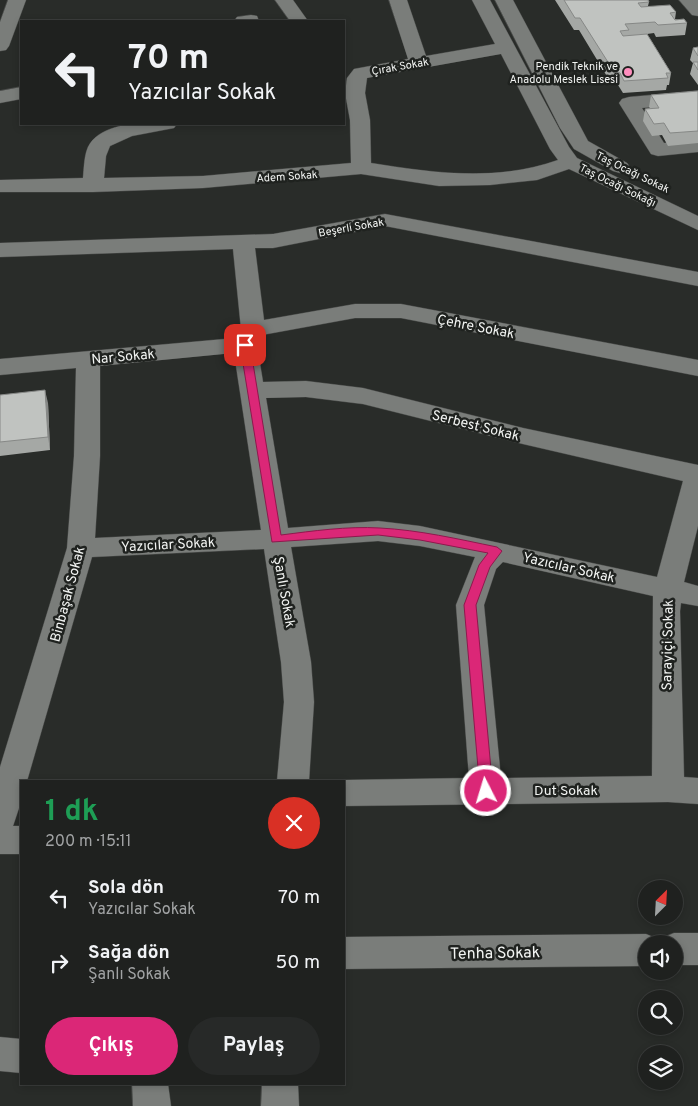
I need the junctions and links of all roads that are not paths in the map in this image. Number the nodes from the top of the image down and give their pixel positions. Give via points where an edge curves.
1 (17, 0) edge
2 (284, 0) edge
3 (398, 0) edge
4 (481, 0) edge
5 (504, 0) edge
6 (688, 0) edge
7 (698, 11) edge
8 (298, 20) edge
9 (15, 24) edge
10 (0, 46) edge
11 (506, 48) junction
12 (420, 63) junction
13 (350, 82) edge
14 (20, 93) edge
15 (0, 97) edge
16 (698, 97) edge
17 (162, 125) edge
18 (698, 146) edge
19 (570, 162) junction
20 (361, 168) junction
21 (0, 186) edge
22 (93, 186) junction
23 (698, 203) edge
24 (698, 224) edge
25 (243, 243) junction
26 (0, 250) edge
27 (698, 279) edge
28 (249, 337) junction
29 (88, 360) junction
30 (0, 367) edge
31 (698, 368) edge
32 (252, 390) junction
33 (698, 474) edge
34 (276, 539) junction
35 (81, 548) junction
36 (497, 551) junction
37 (668, 589) junction
38 (698, 596) edge
39 (293, 780) edge
40 (683, 790) edge
41 (486, 791) junction
42 (345, 793) edge
43 (0, 820) edge
44 (0, 840) edge
45 (20, 840) edge
46 (683, 949) edge
47 (698, 949) edge
48 (638, 950) edge
49 (345, 953) edge
50 (0, 1054) edge
51 (20, 1056) edge
52 (150, 1085) edge
53 (280, 1085) edge
54 (152, 1106) edge
55 (280, 1106) edge

1 - 9 street
2 - 8 street
3 - 12 street
4 - 11 street, Taş Ocağı Sokağı
5 - 23 street, Taş Ocağı Sokak via 581,145 603,159
6 - 7 street
9 - 10 street
11 - 12 street, Çırak Sokak
11 - 19 street, Taş Ocağı Sokağı
12 - 13 street, Çırak Sokak via 371,70
13 - 20 street, Çırak Sokak via 360,120
14 - 15 street
16 - 18 street via 629,103 658,150
17 - 22 street via 113,134 104,140 98,147
19 - 20 street, Adem Sokak via 537,174 464,180 440,180
19 - 24 street, Taş Ocağı Sokağı
20 - 22 street, Adem Sokak via 202,182
21 - 22 street, Adem Sokak
25 - 26 street, Beşerli Sokak
25 - 27 street, Beşerli Sokak via 297,237 368,222 397,221
25 - 28 street, Şanlı Sokak
28 - 29 street, Nar Sokak
28 - 31 street, Çehre Sokak via 355,311 401,311
28 - 32 street, Şanlı Sokak
29 - 30 street, Nar Sokak
29 - 35 street, Binbaşak Sokak via 87,456
32 - 33 street, Serbest Sokak via 306,389 363,396 514,434
32 - 34 street, Şanlı Sokak
33 - 37 street, Sarayiçi Sokak
34 - 35 street, Yazıcılar Sokak
34 - 36 street, Yazıcılar Sokak via 378,531
34 - 39 street, Şanlı Sokak via 298,686
35 - 43 street, Binbaşak Sokak
36 - 37 street, Yazıcılar Sokak
36 - 41 street via 484,565 470,605
37 - 38 street, Yazıcılar Sokak
37 - 40 street, Sarayiçi Sokak via 666,611
40 - 41 street, Dut Sokak
41 - 42 street, Dut Sokak
44 - 45 street
46 - 47 street
48 - 49 street, Tenha Sokak
50 - 51 street
52 - 54 street
53 - 55 street

